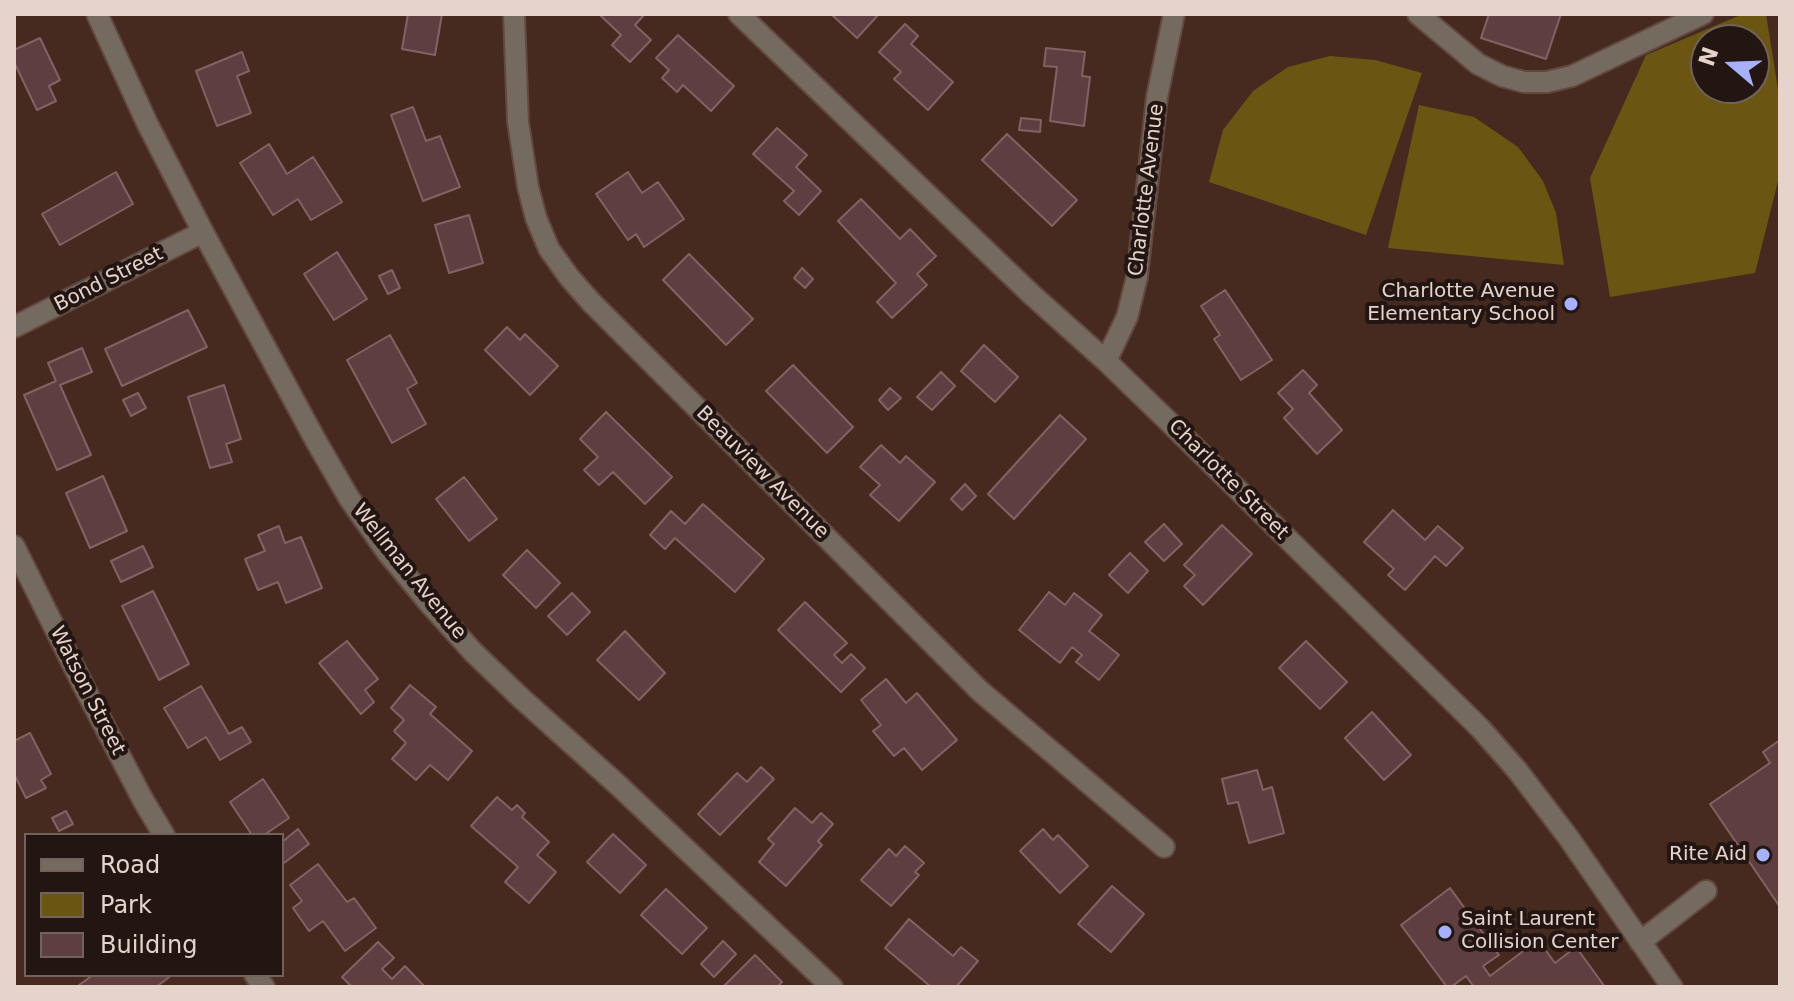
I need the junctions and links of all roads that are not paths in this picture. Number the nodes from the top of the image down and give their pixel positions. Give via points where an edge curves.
1 (97, 14) edge
2 (514, 14) edge
3 (739, 14) edge
4 (1174, 14) edge
5 (1418, 14) edge
6 (1703, 14) edge
7 (203, 232) junction
8 (14, 327) edge
9 (1106, 361) junction
10 (14, 546) edge
11 (163, 833) edge
12 (1164, 847) dead end
13 (1706, 891) dead end
14 (1640, 942) junction
15 (832, 987) edge
16 (1672, 987) edge

1 - 7 street, Wellman Avenue
2 - 12 street, Beauview Avenue via 518,122 528,187 549,249 569,277 980,691
3 - 9 street, Charlotte Street
4 - 9 street, Charlotte Avenue via 1157,97 1137,277 1127,317
5 - 6 street via 1478,64 1524,82 1547,82 1572,76
7 - 8 street, Bond Street
7 - 15 street, Wellman Avenue via 349,498 429,603 521,698
9 - 14 street, Charlotte Street via 1480,728 1543,803
10 - 11 street, Watson Street
13 - 14 street
14 - 16 street, Charlotte Street

